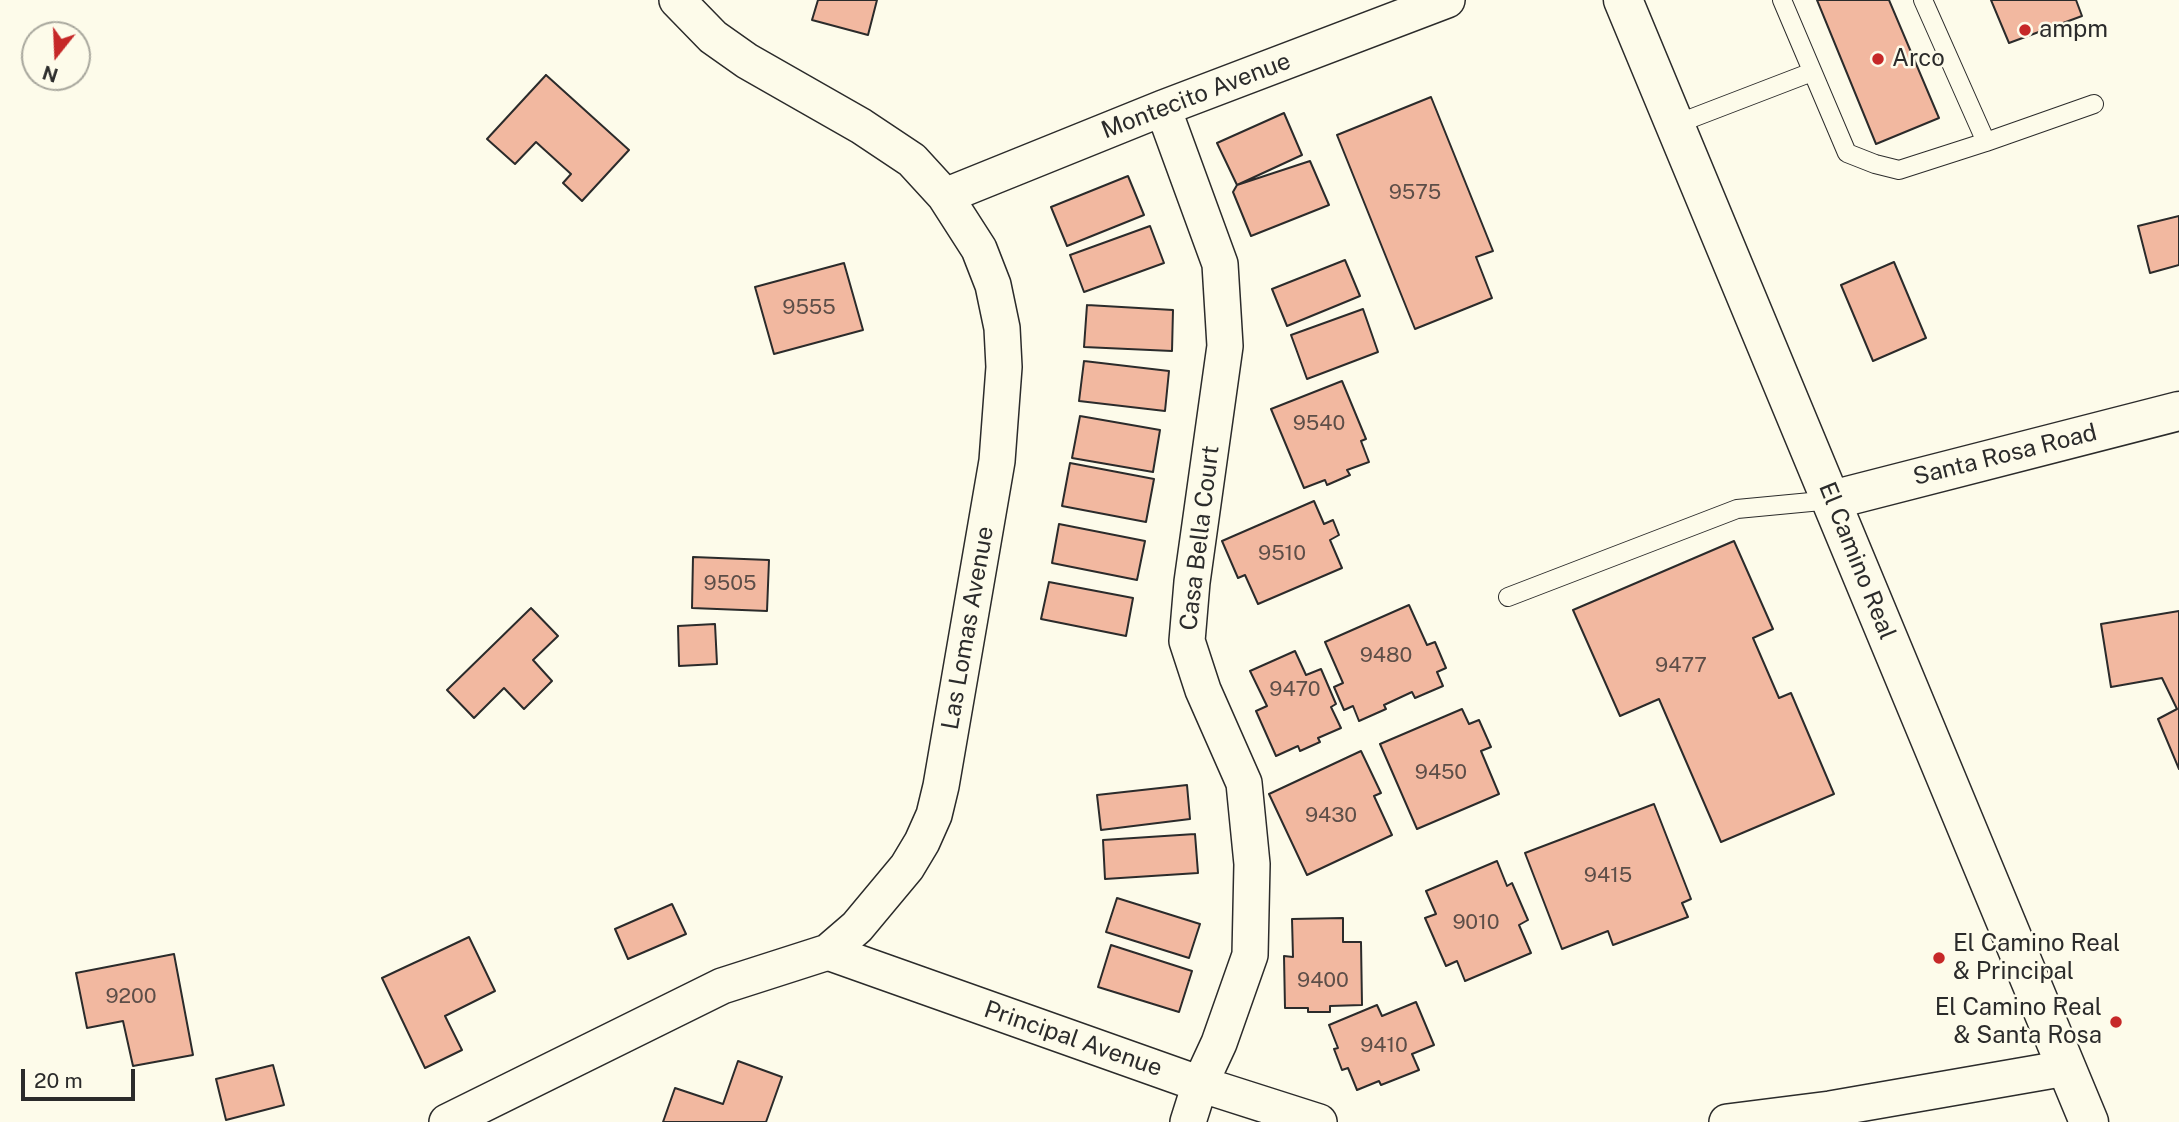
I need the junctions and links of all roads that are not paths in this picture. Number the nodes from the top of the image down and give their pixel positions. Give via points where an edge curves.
1 (677, 0) edge
2 (1447, 0) edge
3 (1623, 0) edge
4 (1782, 0) edge
5 (1923, 0) edge
6 (1812, 72) junction
7 (2094, 104) dead end
8 (1163, 108) junction
9 (1674, 125) junction
10 (1986, 142) junction
11 (945, 196) junction
12 (2179, 411) edge
13 (1832, 500) junction
14 (1508, 597) dead end
15 (828, 952) junction
16 (2066, 1068) junction
17 (1200, 1084) junction
18 (1820, 1116) edge
19 (447, 1122) edge
20 (1188, 1122) edge
21 (1319, 1122) edge
22 (1727, 1122) edge
23 (2089, 1122) edge

1 - 11 street, Las Lomas Avenue via 713,37 747,61 861,125 912,160
2 - 8 street, Montecito Avenue
3 - 9 main road, El Camino Real
4 - 6 lane
5 - 10 lane
6 - 9 lane
6 - 10 lane via 1847,153 1899,170
7 - 10 lane
8 - 11 street, Montecito Avenue
8 - 17 street, Casa Bella Court via 1220,264 1225,346 1186,641 1244,783 1252,864 1250,955
9 - 13 main road, El Camino Real
11 - 15 street, Las Lomas Avenue via 979,249 1002,328 996,461 934,815 907,867 857,927
12 - 13 main road, Santa Rosa Road
13 - 14 lane via 1737,509
13 - 16 main road, El Camino Real
15 - 17 street, Principal Avenue
15 - 19 street, Las Lomas Avenue via 722,986
16 - 18 street
16 - 23 main road, El Camino Real
17 - 20 street, Casa Bella Court
17 - 21 street, Principal Avenue
18 - 22 street

